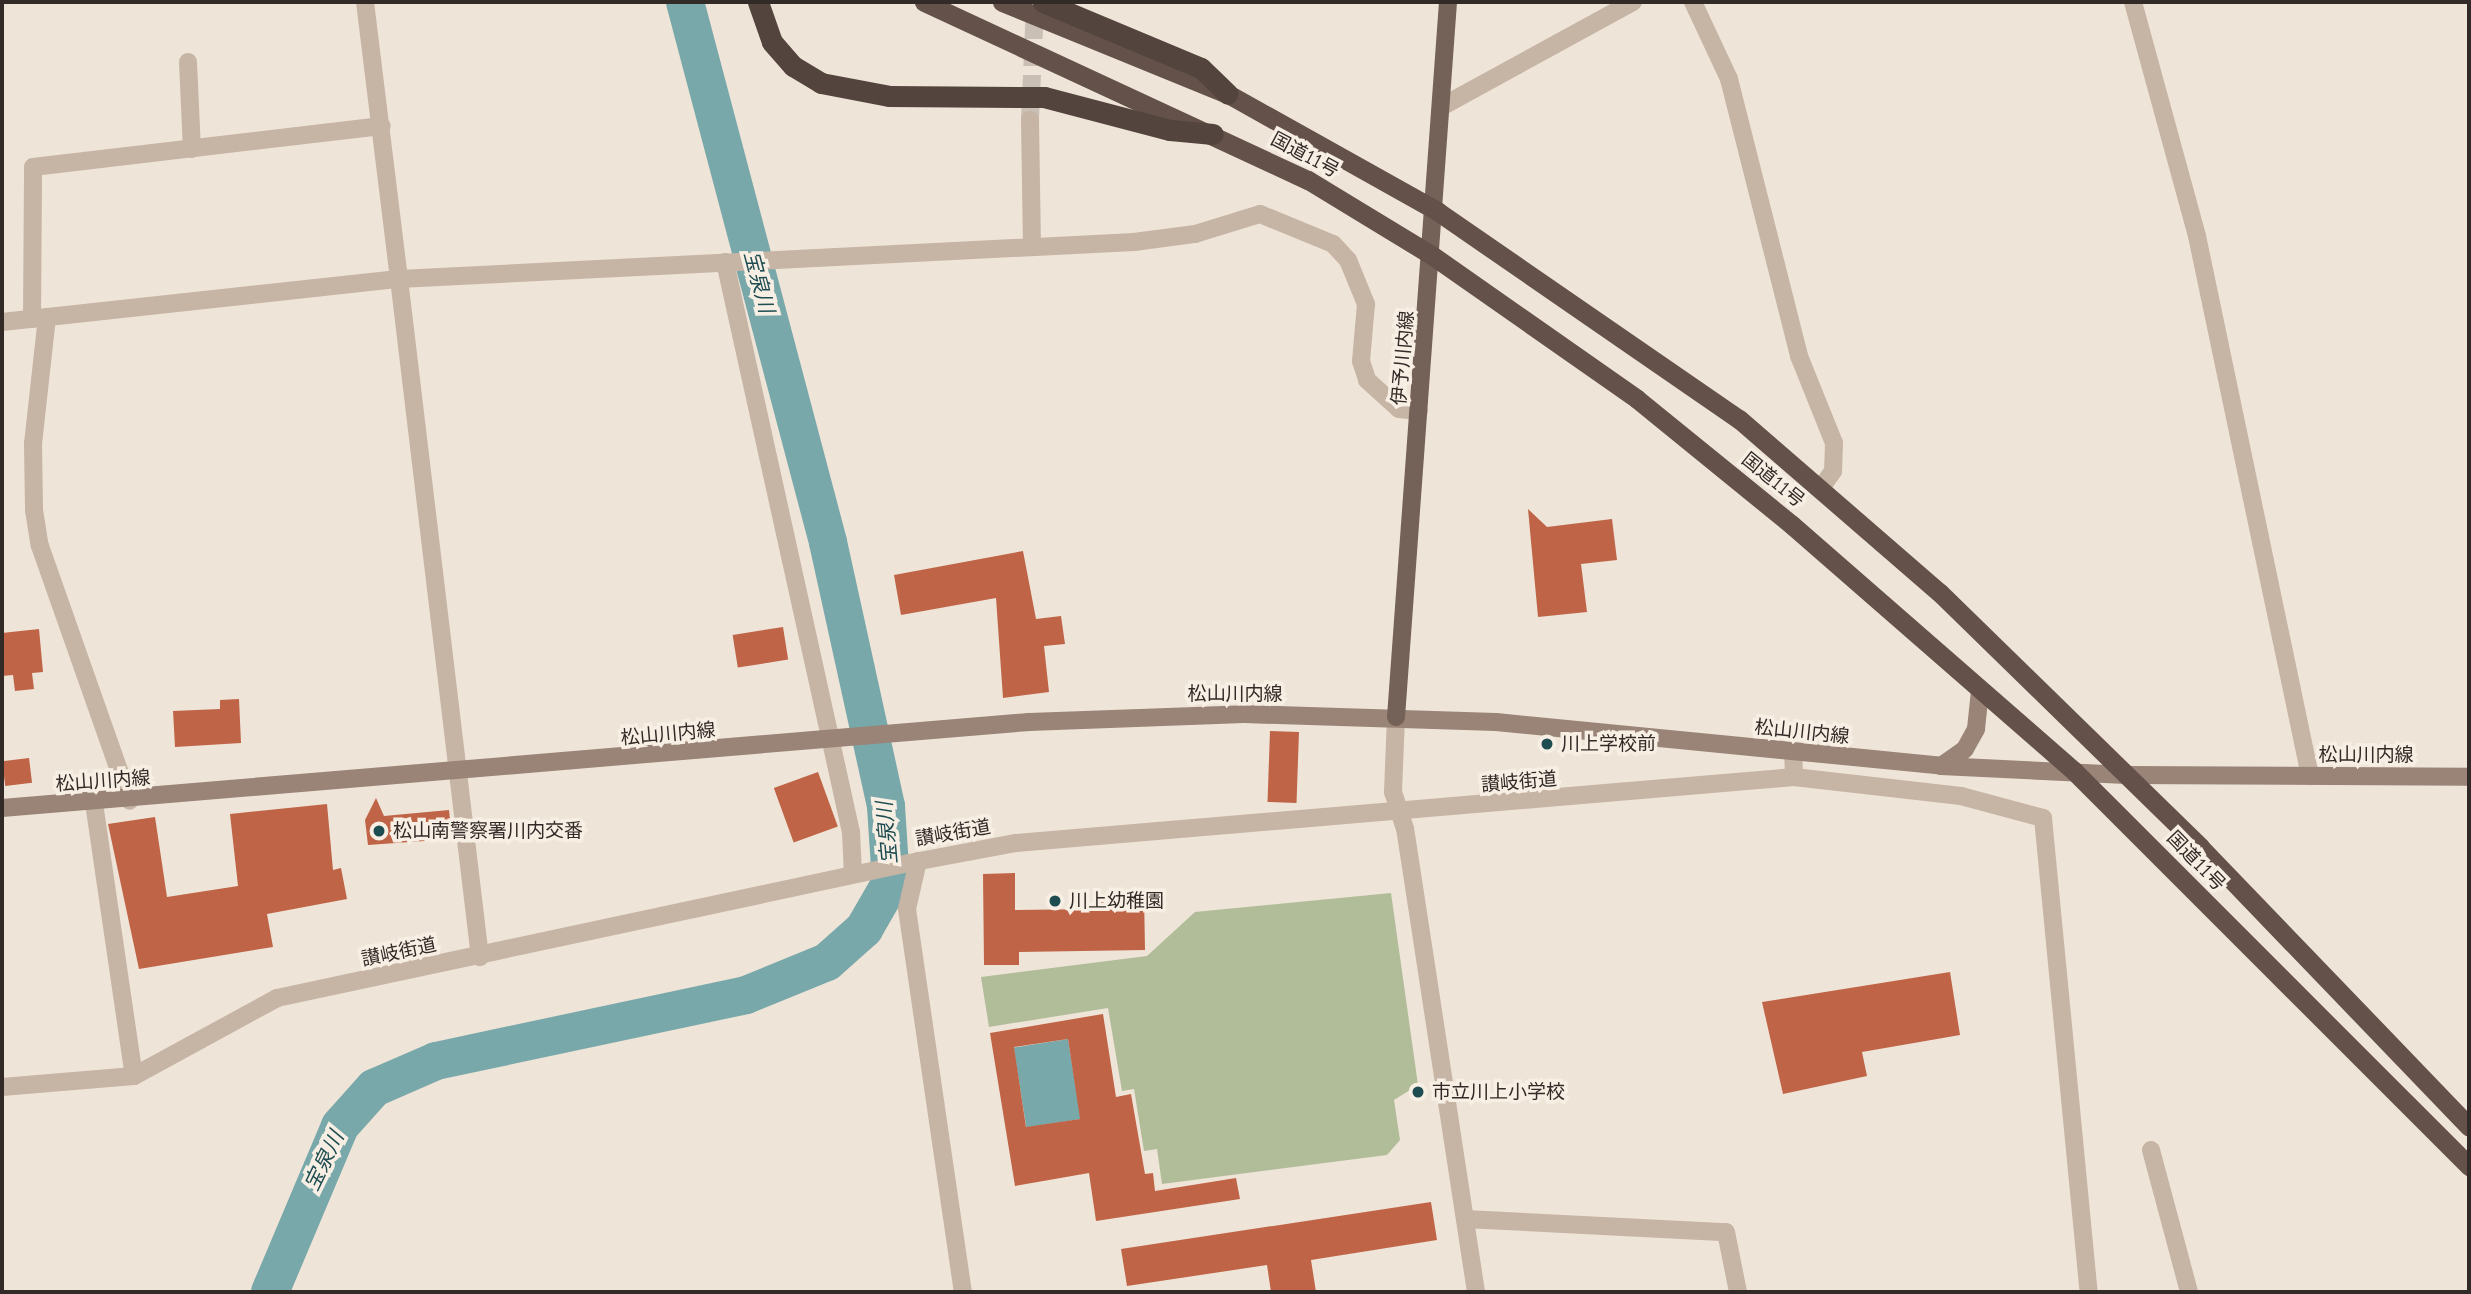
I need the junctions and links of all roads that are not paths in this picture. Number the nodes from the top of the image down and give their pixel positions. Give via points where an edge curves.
1 (365, 2) edge
2 (758, 2) edge
3 (923, 2) edge
4 (1002, 2) edge
5 (1043, 2) edge
6 (1448, 2) edge
7 (1633, 2) edge
8 (1693, 2) edge
9 (2133, 2) edge
10 (188, 62) dead end
11 (1228, 94) junction
12 (1441, 107) junction
13 (1030, 120) tunnel mouth
14 (382, 126) junction
15 (1213, 134) junction
16 (192, 149) junction
17 (1437, 211) junction
18 (1032, 246) junction
19 (1433, 256) junction
20 (729, 262) junction
21 (399, 279) junction
22 (40, 318) junction
23 (2, 322) edge
24 (1419, 411) junction
25 (1821, 488) junction
26 (1980, 691) junction
27 (1395, 717) junction
28 (835, 740) junction
29 (1793, 752) junction
30 (1941, 766) junction
31 (2074, 771) junction
32 (456, 774) junction
33 (2126, 775) junction
34 (2310, 776) junction
35 (1794, 777) junction
36 (2469, 777) edge
37 (130, 801) junction
38 (94, 803) junction
39 (2, 808) edge
40 (1400, 814) junction
41 (914, 862) junction
42 (856, 873) junction
43 (480, 957) junction
44 (134, 1076) junction
45 (2, 1087) edge
46 (2469, 1127) edge
47 (2151, 1150) dead end
48 (2469, 1166) edge
49 (1465, 1219) junction
50 (963, 1292) edge
51 (1476, 1292) edge
52 (1738, 1292) edge
53 (2089, 1292) edge
54 (2189, 1292) edge

1 - 14 street
2 - 15 highway via 772,42 793,66 821,83 889,96 1044,97 1170,130
3 - 15 highway, 国道11号
4 - 11 highway, 国道11号
5 - 11 highway via 1201,68
6 - 12 main road, 伊予川内線
7 - 12 street
8 - 25 street via 1730,79 1799,356 1834,443 1833,471
9 - 34 street via 2197,236
10 - 16 street
11 - 17 highway, 国道11号
12 - 17 main road, 伊予川内線
13 - 18 street
14 - 16 street
14 - 21 street
15 - 19 highway, 国道11号 via 1308,180
16 - 22 street via 33,167
17 - 19 main road, 伊予川内線
17 - 25 highway, 国道11号 via 1659,358
18 - 20 street
18 - 24 street via 1168,239 1240,217 1279,217 1333,244 1348,260 1366,304 1361,361 1367,380 1399,409
19 - 24 main road, 伊予川内線
19 - 26 highway, 国道11号 via 1647,408 1792,525
20 - 21 street
20 - 28 street
21 - 22 street
21 - 32 street
22 - 23 street
22 - 37 street via 33,444 34,510 40,546
24 - 27 main road, 伊予川内線
25 - 33 highway, 国道11号 via 1939,592
26 - 30 main road via 1976,729 1965,749
26 - 31 highway, 国道11号
27 - 28 main road, 松山川内線 via 1107,717
27 - 29 main road, 松山川内線
27 - 40 street via 1393,792
28 - 32 main road, 松山川内線
28 - 42 street
29 - 30 main road, 松山川内線
29 - 35 street
30 - 31 main road, 松山川内線
31 - 33 main road, 松山川内線
31 - 48 highway, 国道11号
32 - 37 main road, 松山川内線
32 - 43 street
33 - 34 main road, 松山川内線
33 - 46 highway, 国道11号
34 - 36 main road, 松山川内線
35 - 40 street, 讃岐街道
35 - 53 street, 讃岐街道 via 1961,796 2043,818
37 - 38 main road, 松山川内線
38 - 39 main road, 松山川内線
38 - 44 street
40 - 41 street, 讃岐街道 via 1016,843
40 - 49 street
41 - 42 street, 讃岐街道
41 - 50 street via 908,918
42 - 43 street, 讃岐街道
43 - 44 street, 讃岐街道 via 277,998
44 - 45 street, 讃岐街道
47 - 54 street
49 - 51 street
49 - 52 street via 1726,1232

